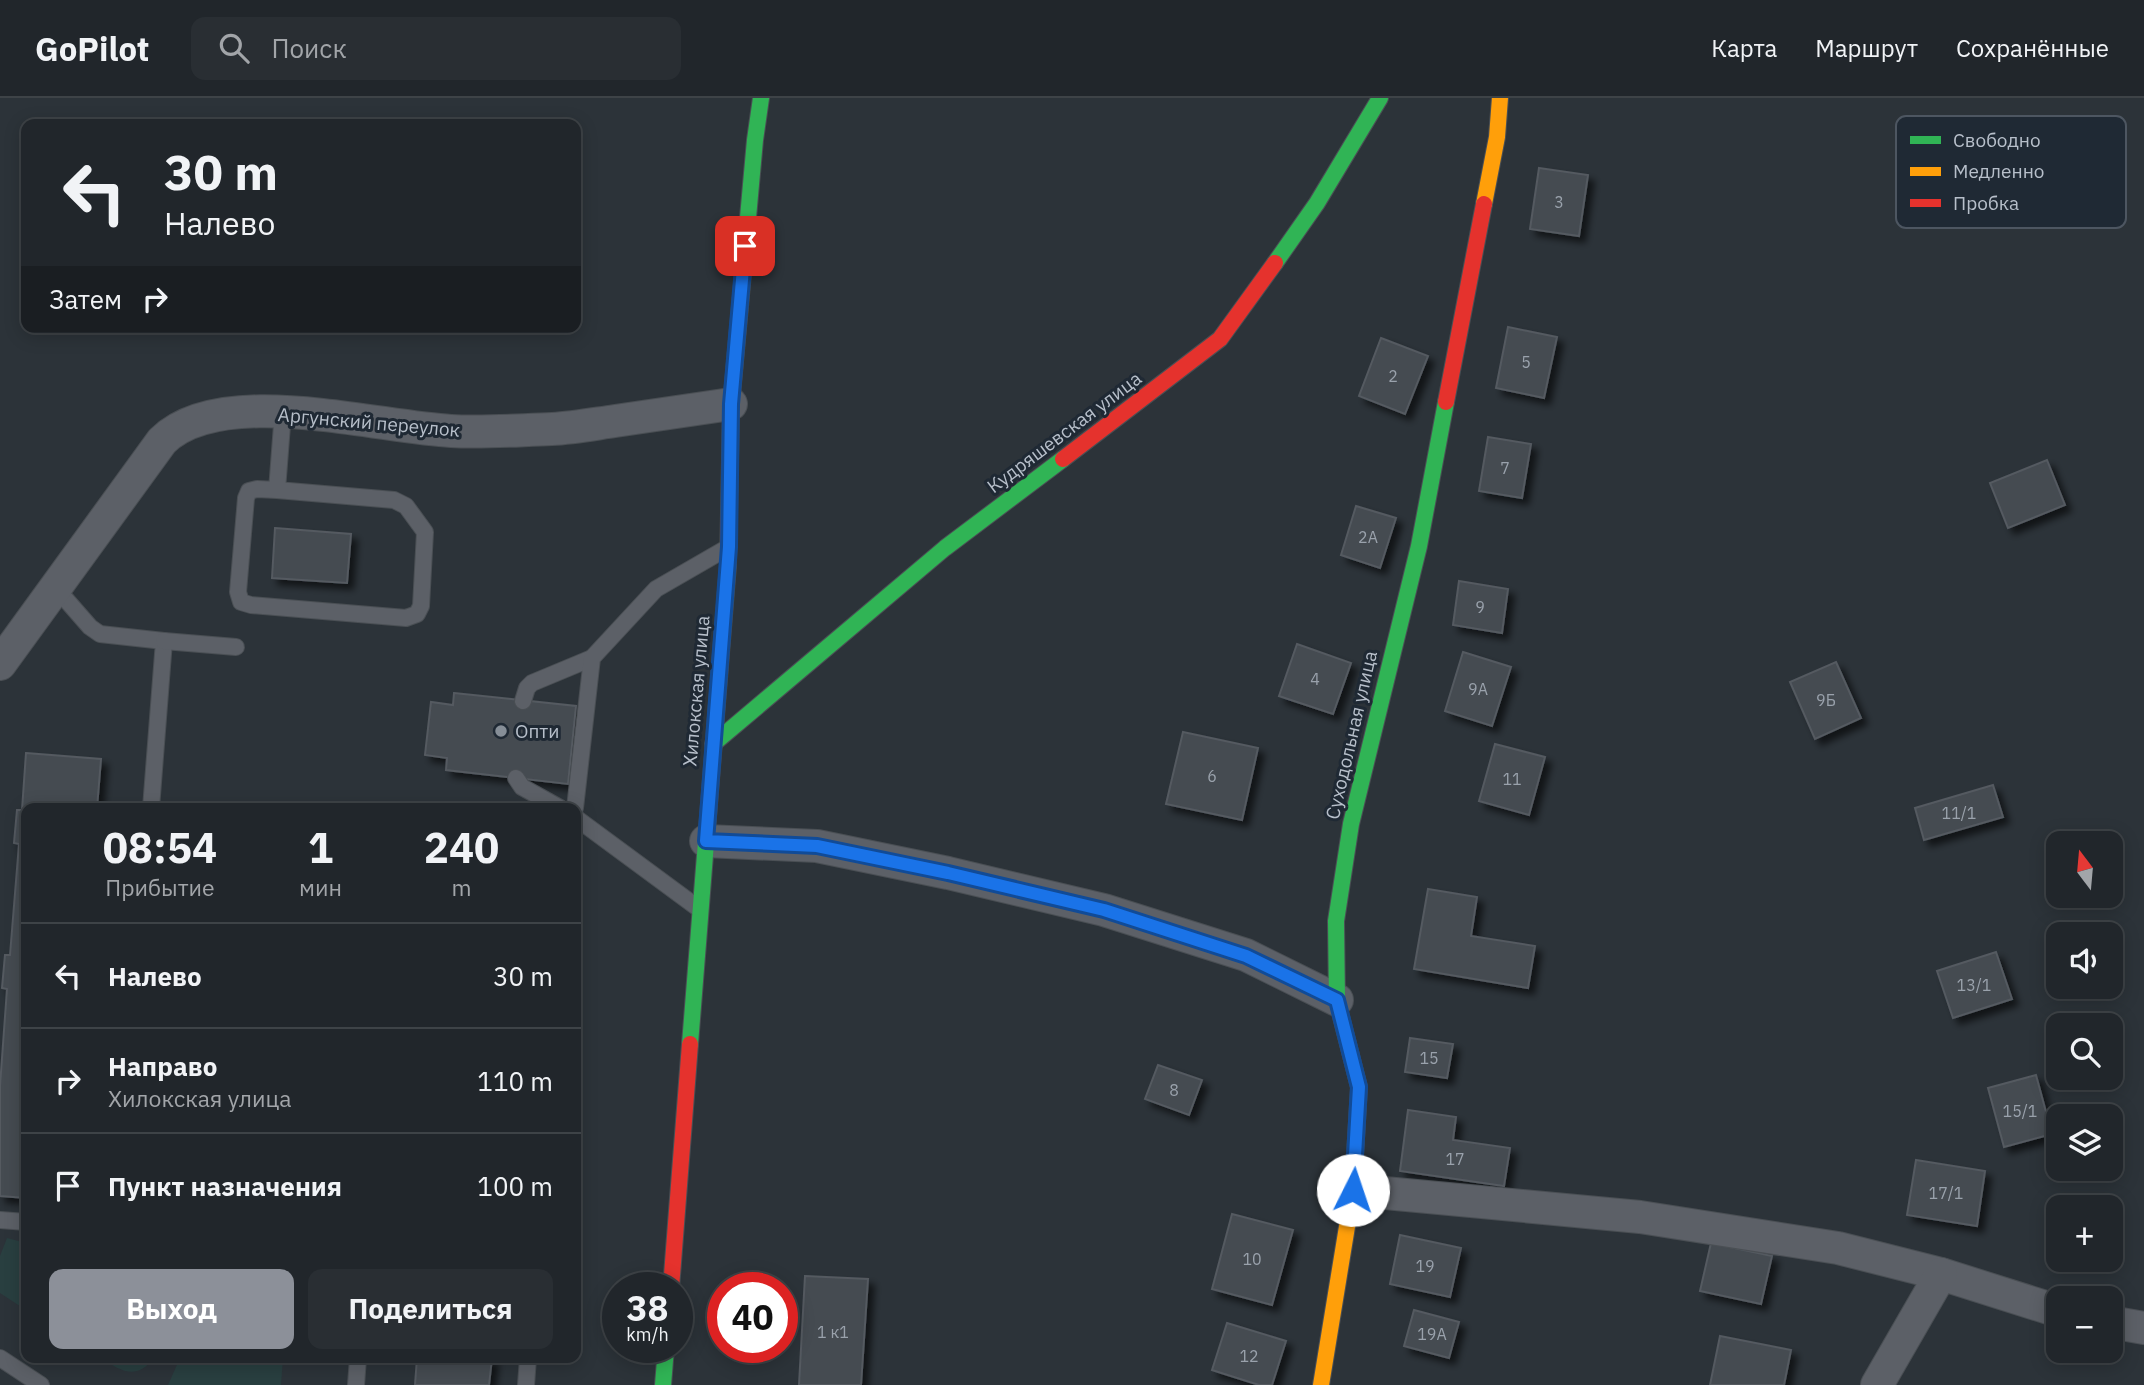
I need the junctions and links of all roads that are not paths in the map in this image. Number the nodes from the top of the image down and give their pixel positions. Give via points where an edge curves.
1 (761, 98) edge
2 (1380, 98) edge
3 (1500, 98) edge
4 (731, 404) junction
5 (283, 412) junction
6 (277, 490) junction
7 (729, 547) junction
8 (55, 587) junction
9 (164, 641) junction
10 (236, 647) dead end
11 (592, 658) junction
12 (0, 664) edge
13 (523, 701) dead end
14 (713, 744) junction
15 (516, 778) dead end
16 (151, 803) edge
17 (551, 803) edge
18 (576, 803) edge
19 (581, 822) edge
20 (706, 841) junction
21 (701, 910) junction
22 (1337, 1000) junction
23 (1353, 1190) junction
24 (0, 1220) edge
25 (21, 1222) edge
26 (672, 1272) edge
27 (1941, 1274) junction
28 (2046, 1307) edge
29 (2123, 1324) edge
30 (2144, 1328) edge
31 (0, 1359) edge
32 (358, 1363) edge
33 (528, 1363) edge
34 (665, 1363) edge
35 (41, 1385) edge
36 (356, 1385) edge
37 (526, 1385) edge
38 (663, 1385) edge
39 (1321, 1385) edge
40 (1877, 1385) edge

1 - 4 street, Хилокская улица
2 - 14 street, Кудряшевская улица via 1317,203 1220,339 945,548
3 - 22 street, Суходольная улица via 1497,137 1419,545 1351,824 1336,921
4 - 5 street, Аргунский переулок via 556,429 452,431
4 - 7 street, Хилокская улица
5 - 6 lane
5 - 8 street, Аргунский переулок via 230,414 174,429
6 - 6 lane via 394,500 406,506 426,540 417,614 406,618 241,602 246,498 249,491
7 - 11 lane via 656,589
7 - 14 street, Хилокская улица
8 - 9 lane via 100,634
8 - 12 street, Аргунский переулок
9 - 10 lane
9 - 16 lane
11 - 13 lane via 532,683
11 - 18 lane
14 - 20 street, Хилокская улица
15 - 17 lane via 522,787
19 - 21 lane
20 - 21 street, Хилокская улица
20 - 22 street via 817,846 1104,910 1246,956
21 - 26 street, Хилокская улица
22 - 23 street, Суходольная улица via 1359,1087
23 - 27 street via 1640,1217 1838,1248
23 - 39 street, Суходольная улица
24 - 25 lane
27 - 28 street
27 - 40 street
29 - 30 street
31 - 35 lane
32 - 36 lane
33 - 37 lane
34 - 38 street

